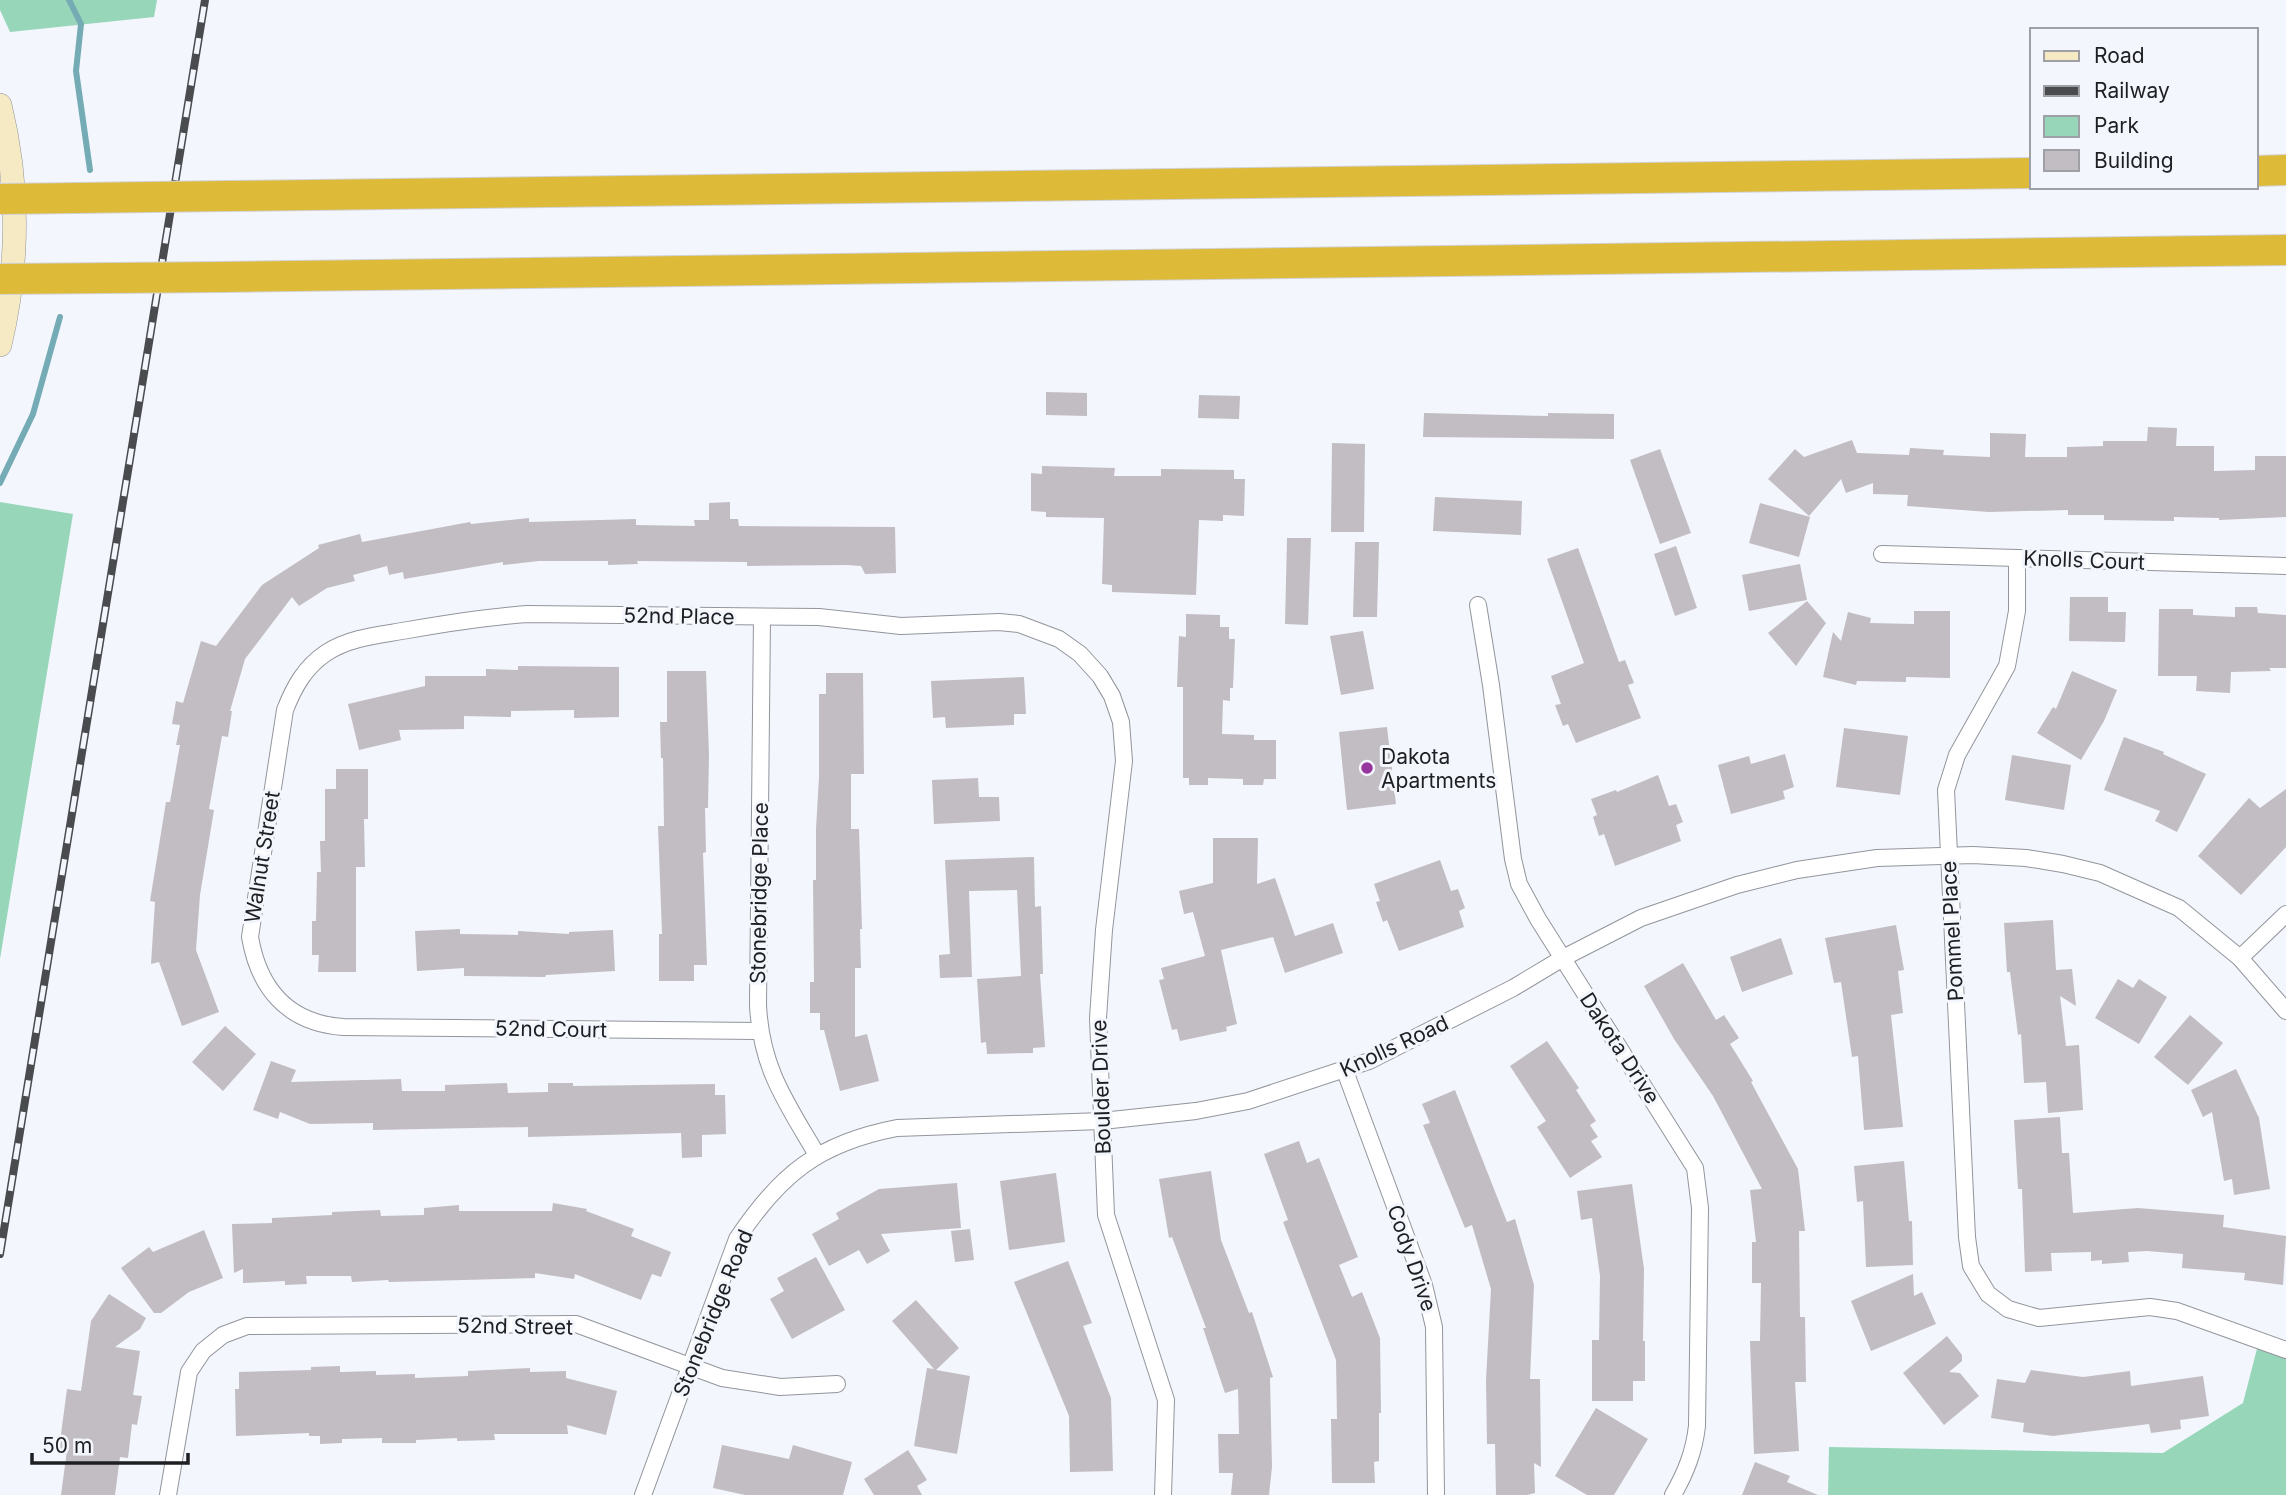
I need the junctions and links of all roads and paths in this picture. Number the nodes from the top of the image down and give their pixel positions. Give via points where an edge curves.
1 (0, 106) edge
2 (2286, 170) edge
3 (2258, 171) edge
4 (2030, 173) edge
5 (0, 199) edge
6 (2286, 250) edge
7 (0, 279) edge
8 (0, 345) edge
9 (1882, 554) dead end
10 (2017, 558) junction
11 (2286, 566) edge
12 (1478, 606) dead end
13 (762, 617) junction
14 (1100, 676) joint
15 (284, 719) joint
16 (1949, 856) junction
17 (2286, 914) edge
18 (1563, 958) junction
19 (2240, 958) junction
20 (2286, 1012) edge
21 (343, 1027) joint
22 (759, 1031) junction
23 (1345, 1071) junction
24 (1102, 1121) junction
25 (817, 1155) junction
26 (2286, 1350) edge
27 (690, 1367) junction
28 (837, 1384) dead end
29 (168, 1495) edge
30 (643, 1495) edge
31 (1163, 1495) edge
32 (1436, 1495) edge
33 (1673, 1495) edge

1 - 8 main road via 13,174 16,244
2 - 3 highway
4 - 5 highway, bridge
6 - 7 highway, bridge
9 - 10 street, Knolls Court
10 - 11 street, Knolls Court
10 - 16 street, Pommel Place via 2017,611 2007,666 1957,755 1946,790
12 - 18 street, Dakota Drive via 1519,884
13 - 14 street, 52nd Place via 819,617 901,626 1018,624 1059,639
13 - 15 street, 52nd Place via 527,614 480,617 365,637 333,649 307,670 294,689
13 - 22 street, Stonebridge Place
14 - 24 street, Boulder Drive via 1121,722 1124,761 1098,1018
15 - 21 street, Walnut Street via 251,917 253,958 275,997 292,1011 311,1021
16 - 18 street, Knolls Road via 1877,858 1737,885 1642,918
16 - 19 street, Knolls Road via 2026,858 2100,873 2179,908
16 - 26 street, Pommel Place via 1967,1237 1971,1266 1988,1294 2005,1307 2039,1318 2150,1307 2177,1311
17 - 19 street
18 - 23 street, Knolls Road via 1513,988
18 - 33 street, Dakota Drive via 1695,1168 1700,1208 1697,1426 1687,1471
19 - 20 street, Knolls Road
21 - 22 street, 52nd Court
22 - 25 street, Stonebridge Place via 781,1093
23 - 24 street, Knolls Road via 1248,1101
23 - 32 street, Cody Drive via 1424,1285 1434,1327
24 - 25 street, Knolls Road via 897,1128 867,1134
24 - 31 street, Boulder Drive via 1106,1215 1166,1400
25 - 27 street, Stonebridge Road via 776,1186 737,1239
27 - 28 street, 52nd Street via 722,1378 780,1387
27 - 29 street, 52nd Street via 576,1324 247,1326 223,1335 203,1351 189,1372
27 - 30 street, Stonebridge Road

